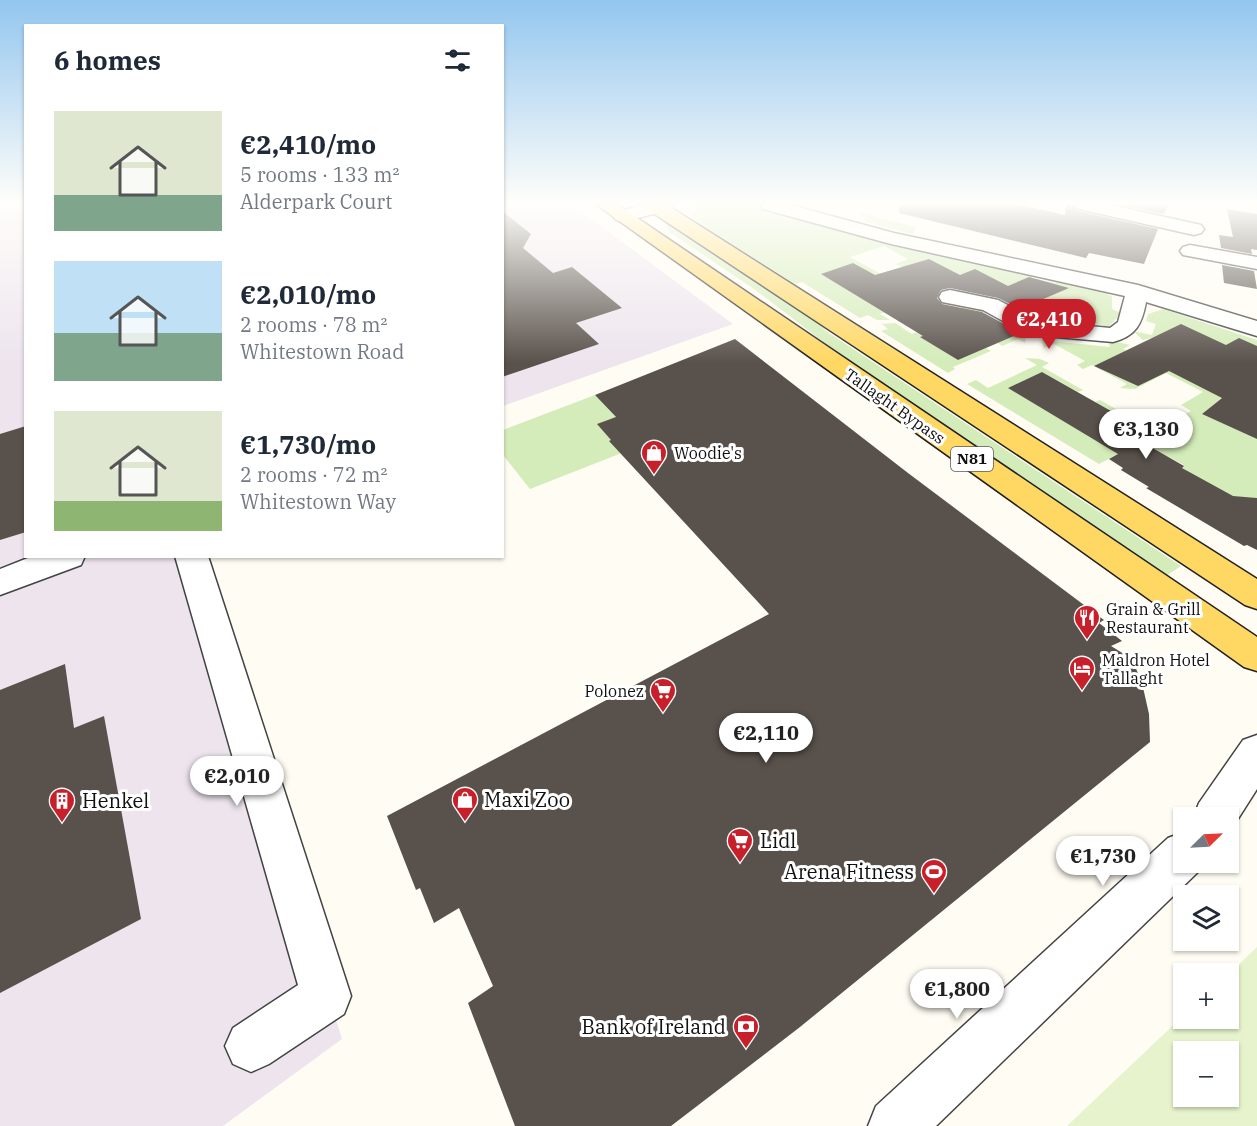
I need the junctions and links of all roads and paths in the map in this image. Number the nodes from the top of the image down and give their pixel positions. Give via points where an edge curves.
1 (709, 258) edge
2 (735, 258) edge
3 (1005, 258) edge
4 (1037, 258) edge
5 (1216, 258) edge
6 (1049, 259) dead end
7 (1257, 263) edge
8 (1138, 292) junction
9 (950, 297) dead end
10 (1257, 329) edge
11 (947, 394) junction
12 (64, 558) edge
13 (192, 558) edge
14 (1257, 577) edge
15 (0, 582) edge
16 (1257, 596) edge
17 (1257, 656) edge
18 (1257, 753) edge
19 (1221, 807) edge
20 (1173, 864) edge
21 (251, 1046) dead end
22 (896, 1126) edge

1 - 17 main road, Tallaght Bypass / N81
2 - 11 main road, Tallaght Bypass / N81
3 - 8 street
4 - 6 street
5 - 7 street
8 - 9 street via 1133,317 1122,332 1033,338 995,307
8 - 10 street
11 - 14 main road via 1008,420
11 - 16 main road, Tallaght Bypass / N81
12 - 15 street
13 - 21 street via 326,996
18 - 19 street
20 - 22 street

